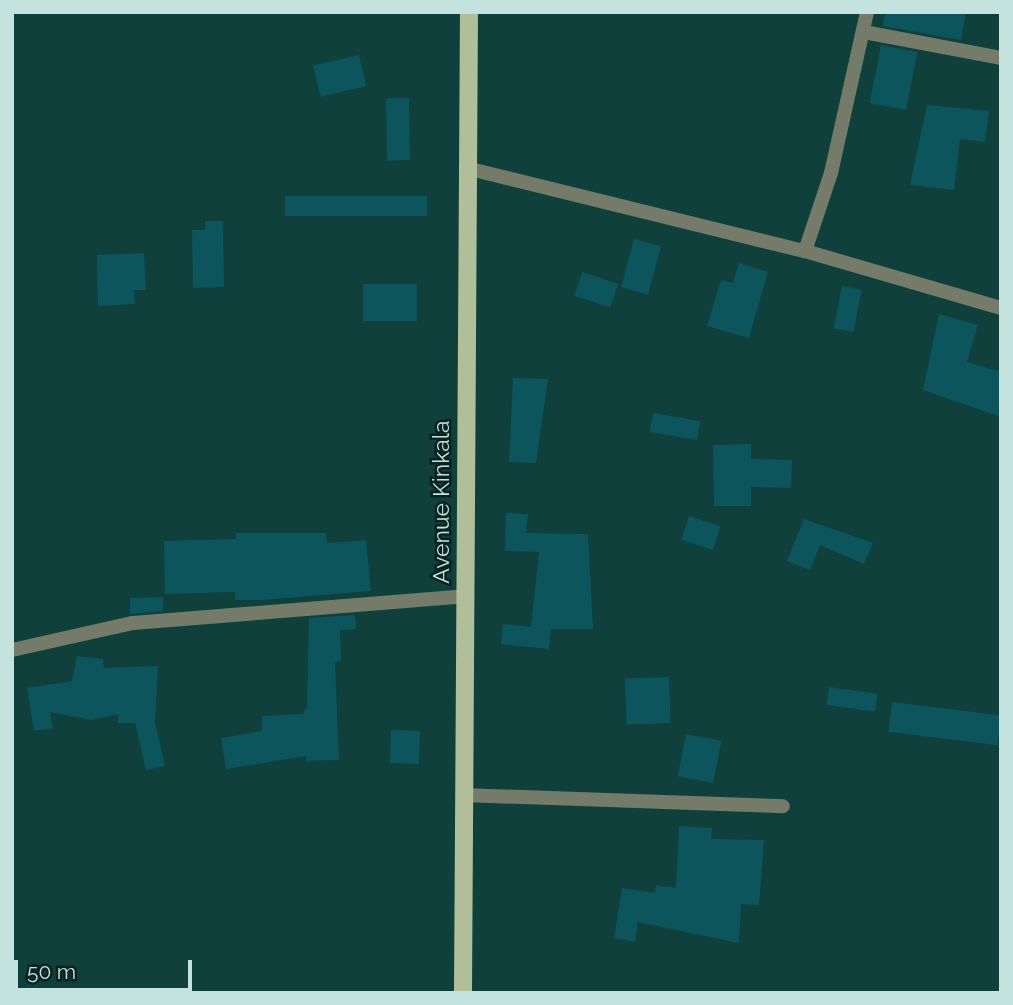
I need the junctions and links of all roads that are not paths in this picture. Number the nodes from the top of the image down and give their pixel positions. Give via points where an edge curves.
1 (469, 12) edge
2 (867, 12) edge
3 (864, 32) junction
4 (1001, 58) edge
5 (466, 168) junction
6 (805, 251) junction
7 (1001, 308) edge
8 (465, 596) junction
9 (12, 650) edge
10 (463, 795) junction
11 (783, 806) dead end
12 (463, 993) edge

1 - 5 main road, Avenue Kinkala
2 - 3 street
3 - 4 street
3 - 6 street via 831,173
5 - 6 street
5 - 8 main road, Avenue Kinkala
6 - 7 street
8 - 9 street via 132,623
8 - 10 main road, Avenue Kinkala
10 - 11 street
10 - 12 main road, Avenue Kinkala

